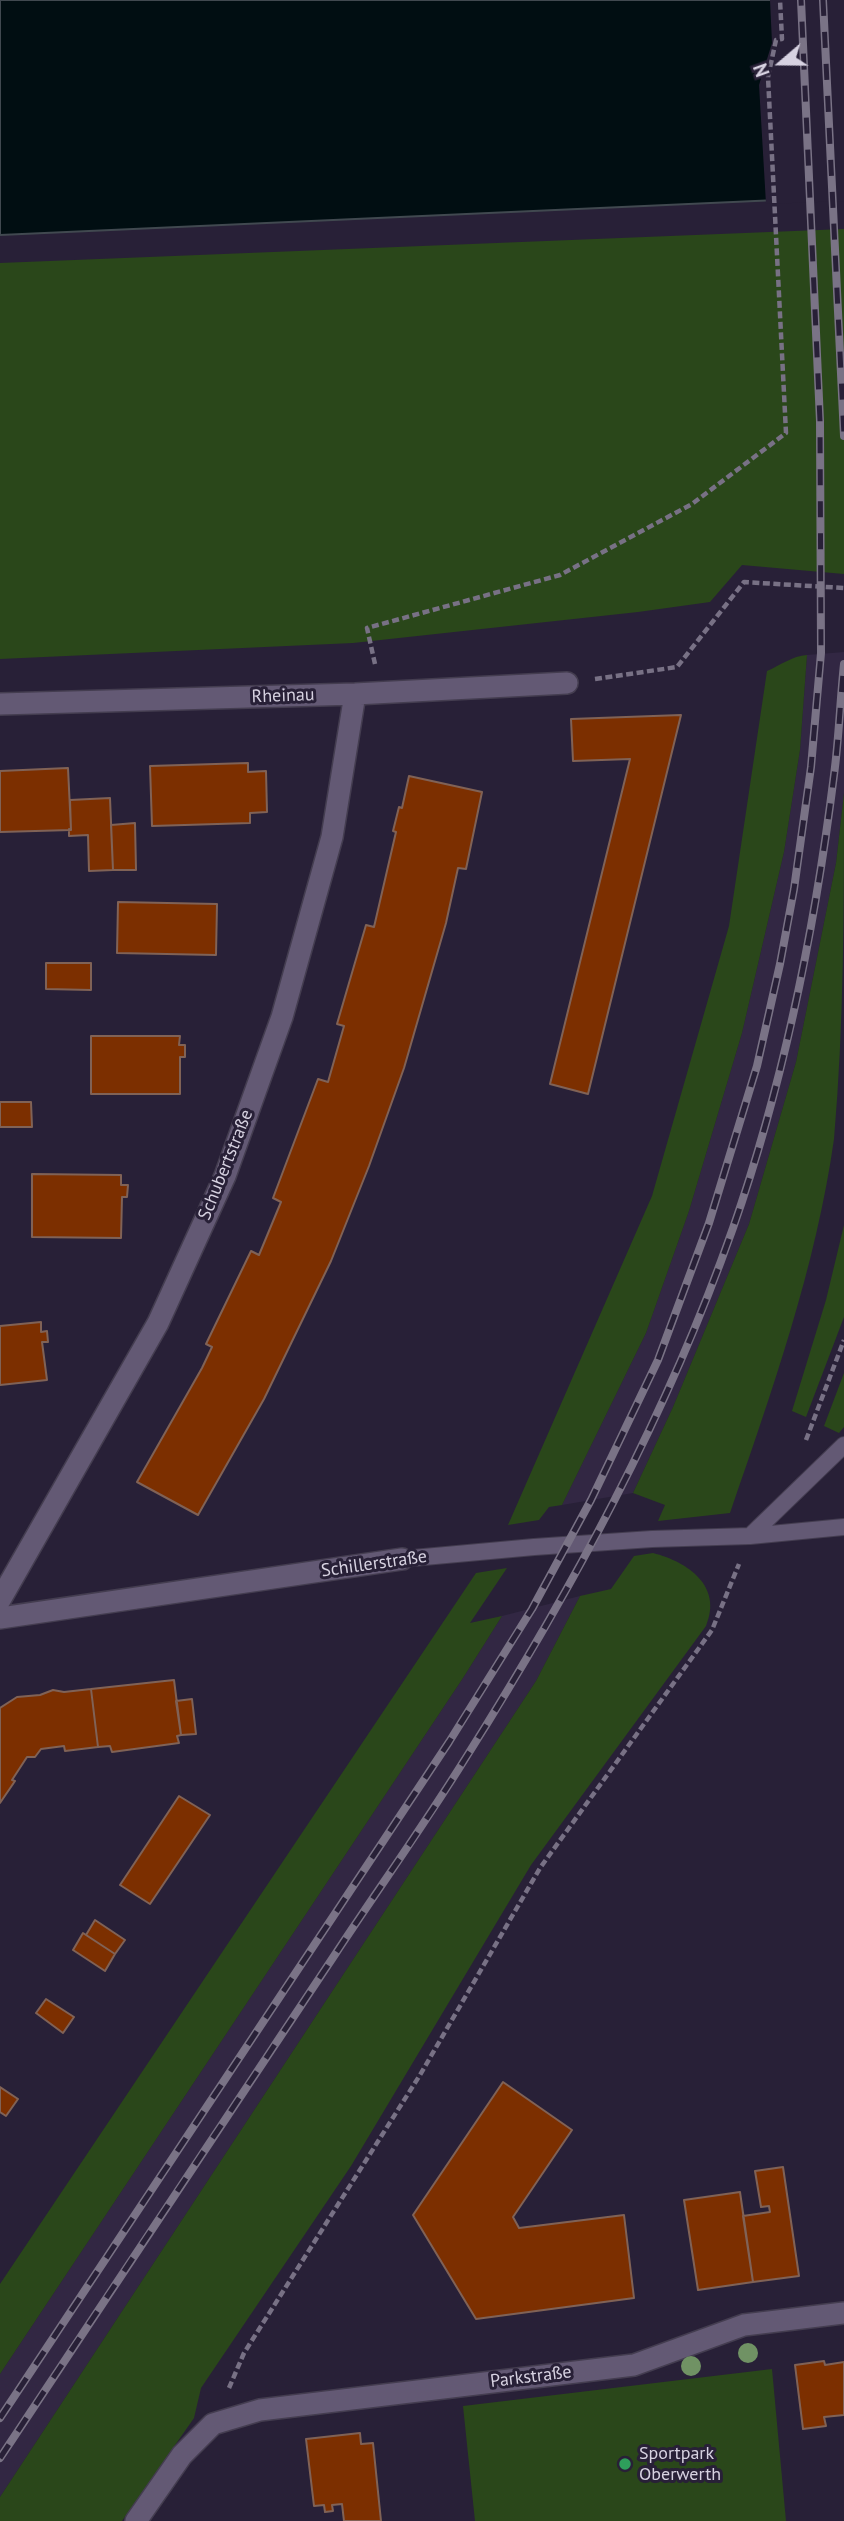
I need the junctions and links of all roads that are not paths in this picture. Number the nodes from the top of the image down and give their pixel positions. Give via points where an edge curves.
1 (567, 683) road end
2 (355, 694) junction
3 (0, 705) edge
4 (844, 1445) edge
5 (844, 1527) edge
6 (750, 1536) junction
7 (402, 1559) joint
8 (0, 1600) edge
9 (0, 1618) edge
10 (844, 2313) edge
11 (136, 2521) edge

1 - 2 street, Rheinau
2 - 3 street, Rheinau
2 - 8 street, Schubertstraße via 332,837 282,1017 225,1176 158,1323
4 - 6 lane
5 - 6 lane, Schillerstraße
6 - 7 lane, Schillerstraße via 652,1538
7 - 9 street, Schillerstraße
10 - 11 street, Parkstraße via 744,2325 634,2365 260,2410 213,2424 182,2455

